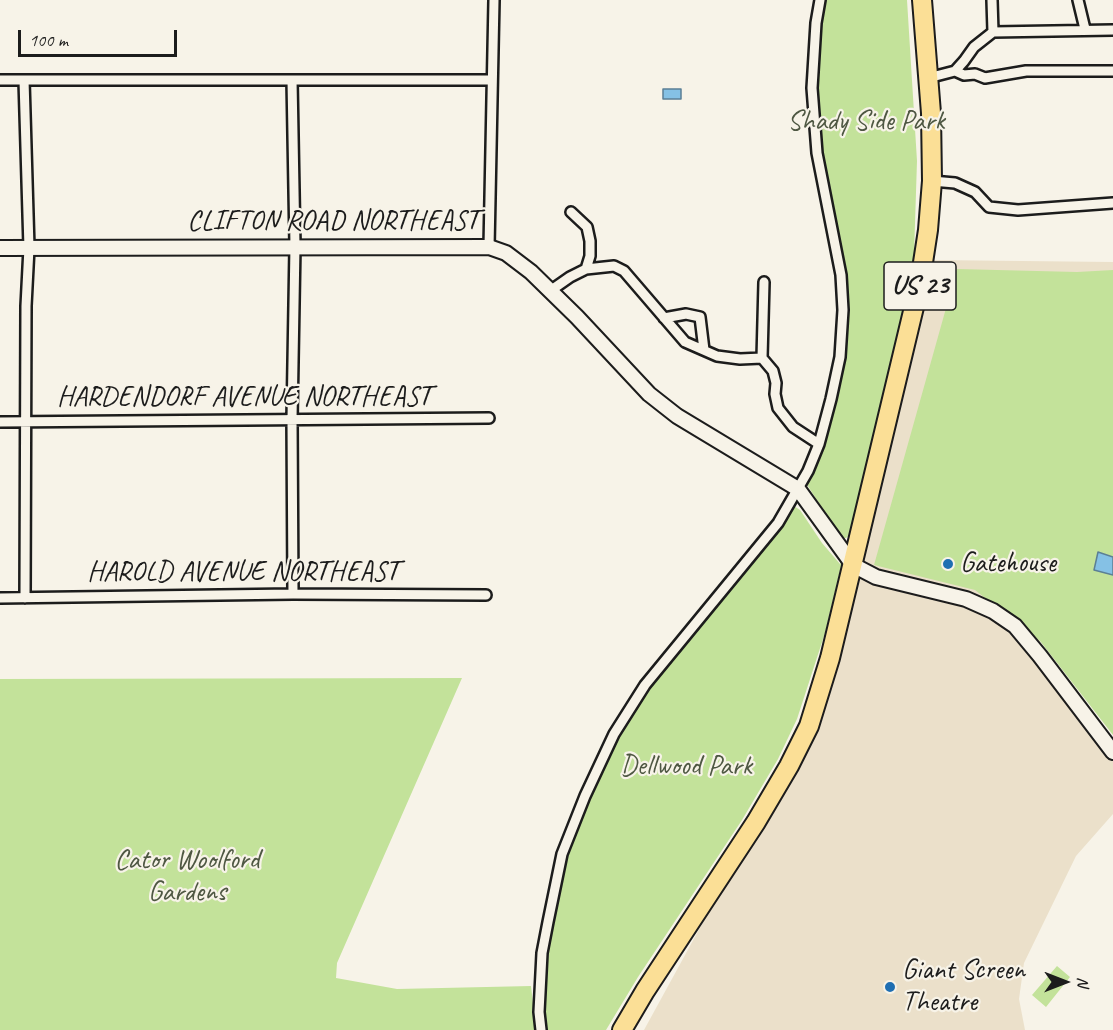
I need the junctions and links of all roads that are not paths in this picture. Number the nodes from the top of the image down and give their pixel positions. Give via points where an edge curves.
1 (494, 0) edge
2 (820, 0) edge
3 (922, 0) edge
4 (992, 0) edge
5 (1078, 0) edge
6 (1085, 29) junction
7 (1113, 30) edge
8 (993, 32) junction
9 (964, 62) junction
10 (955, 71) junction
11 (1113, 71) edge
12 (975, 74) junction
13 (928, 78) junction
14 (0, 80) edge
15 (24, 80) junction
16 (292, 80) junction
17 (492, 80) junction
18 (932, 181) junction
19 (1113, 203) edge
20 (571, 212) dead end
21 (295, 246) junction
22 (489, 247) junction
23 (0, 248) edge
24 (28, 248) junction
25 (586, 269) junction
26 (764, 282) dead end
27 (550, 291) junction
28 (664, 318) junction
29 (704, 350) junction
30 (762, 358) junction
31 (489, 418) dead end
32 (292, 419) junction
33 (0, 422) edge
34 (27, 422) junction
35 (819, 444) junction
36 (798, 489) junction
37 (853, 565) junction
38 (293, 594) junction
39 (486, 595) dead end
40 (0, 598) edge
41 (25, 598) junction
42 (1113, 752) edge
43 (541, 1030) edge
44 (622, 1030) edge

1 - 17 street
2 - 35 street via 812,88 817,153 841,275 843,310 840,357
3 - 13 highway, US 23
4 - 8 street
5 - 6 street
6 - 7 street
6 - 8 street
8 - 9 street via 981,39
9 - 10 street
9 - 12 street
10 - 12 street
10 - 13 street
11 - 12 street via 1026,72 985,78
13 - 18 highway, US 23
14 - 15 street
15 - 16 street
15 - 24 street
16 - 17 street
16 - 21 street
17 - 22 street
18 - 19 street via 955,183 975,192 989,207 1018,210
18 - 37 highway, US 23 via 920,282
20 - 25 street via 587,227 591,241
21 - 22 street, CLIFTON ROAD NORTHEAST
21 - 24 street, CLIFTON ROAD NORTHEAST
21 - 32 street
22 - 27 street, CLIFTON ROAD NORTHEAST via 506,253
23 - 24 street, CLIFTON ROAD NORTHEAST
24 - 34 street
25 - 27 street
25 - 28 street via 614,266 624,271
26 - 30 street
27 - 36 street, CLIFTON ROAD NORTHEAST via 649,394 677,416
28 - 29 street via 685,342
28 - 29 street via 686,314 700,317
29 - 30 street via 717,356
30 - 35 street via 773,371 778,408 792,427
31 - 32 street, HARDENDORF AVENUE NORTHEAST
32 - 34 street, HARDENDORF AVENUE NORTHEAST
32 - 38 street
33 - 34 street, HARDENDORF AVENUE NORTHEAST
34 - 41 street
35 - 36 street
36 - 37 street, CLIFTON ROAD NORTHEAST
36 - 43 street via 778,523 645,685 614,734 562,854 542,953
37 - 42 street, CLIFTON ROAD NORTHEAST via 876,577 966,599 1015,626
37 - 44 highway, US 23 via 815,710 794,756
38 - 39 street, HAROLD AVENUE NORTHEAST
38 - 41 street, HAROLD AVENUE NORTHEAST
40 - 41 street, HAROLD AVENUE NORTHEAST

